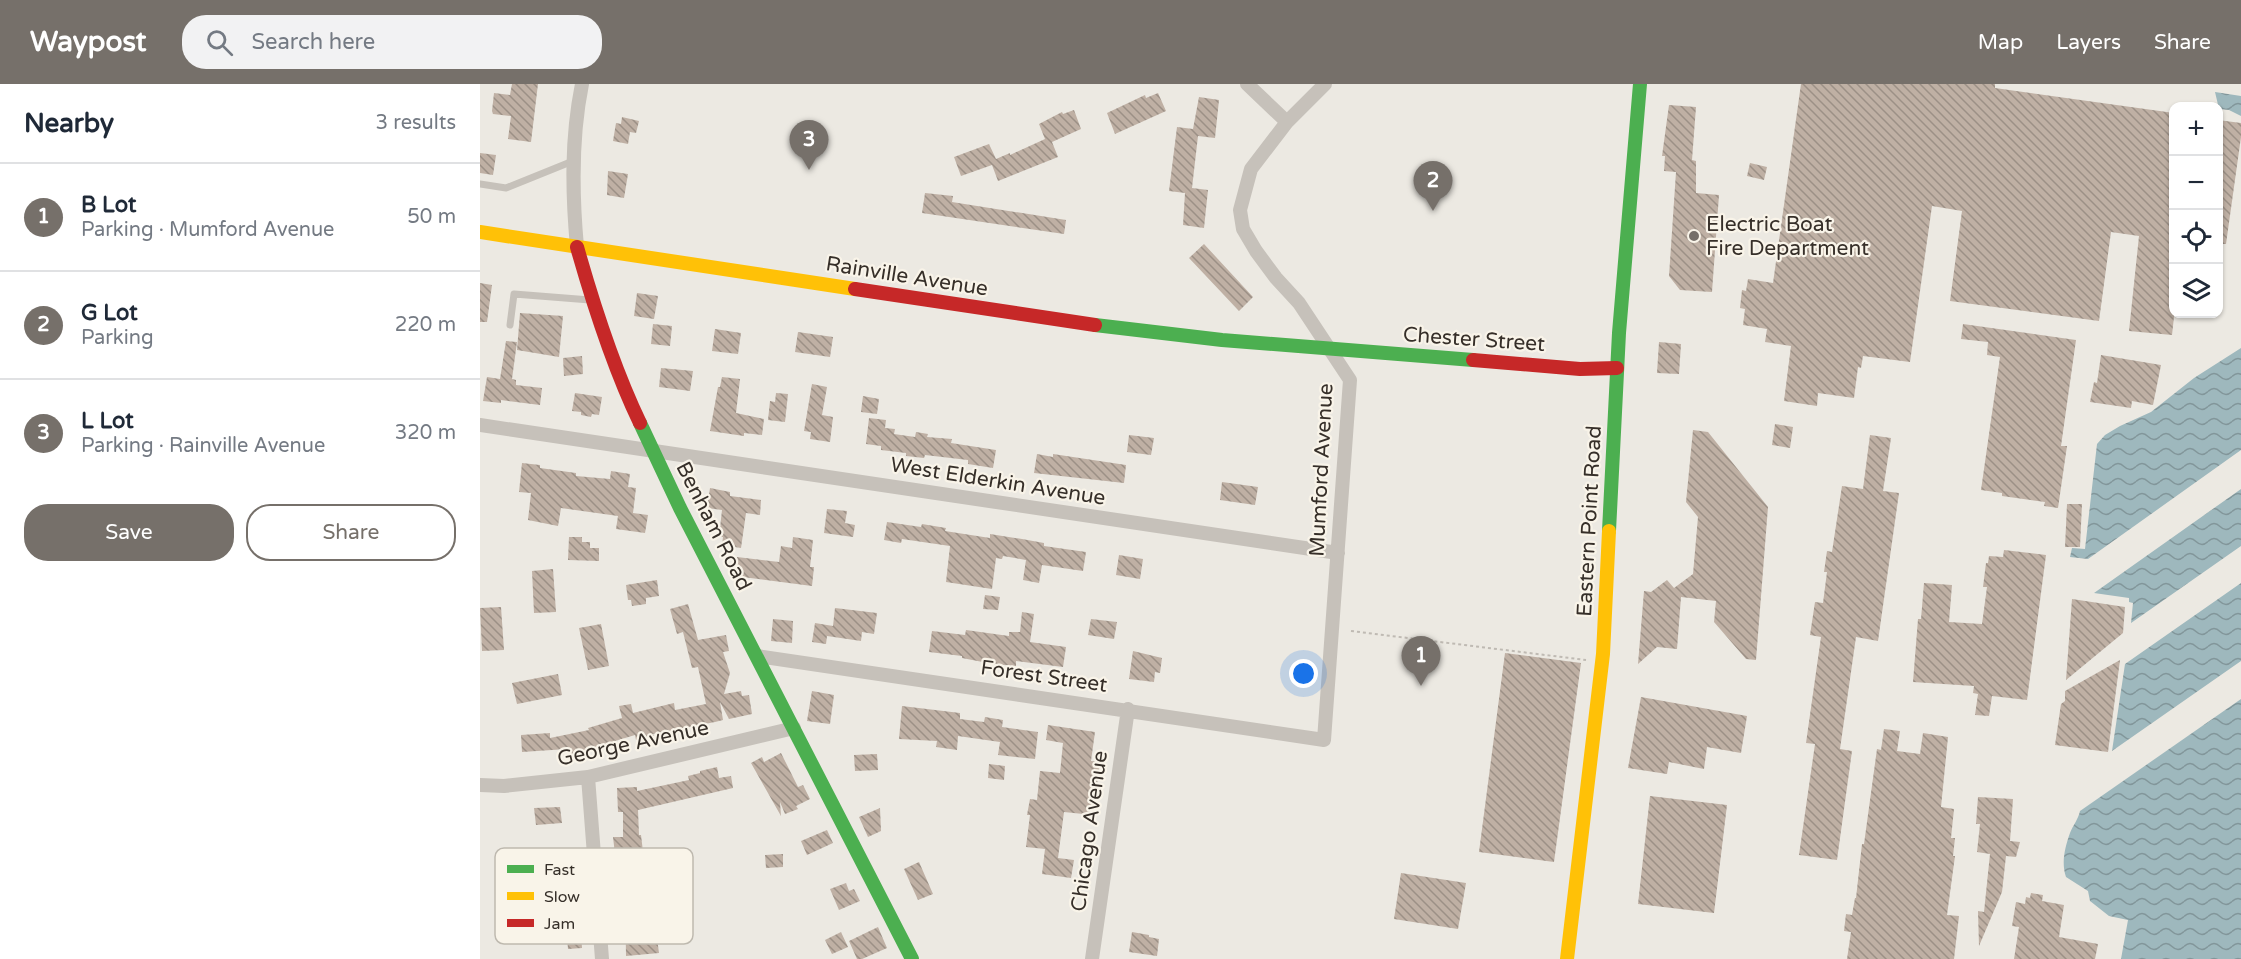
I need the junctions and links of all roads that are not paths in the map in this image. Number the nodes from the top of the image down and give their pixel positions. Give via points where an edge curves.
1 (582, 84) edge
2 (1247, 84) edge
3 (1324, 84) edge
4 (1640, 84) edge
5 (1287, 122) junction
6 (573, 160) junction
7 (480, 184) edge
8 (480, 232) edge
9 (577, 247) junction
10 (592, 300) junction
11 (510, 325) dead end
12 (1329, 349) junction
13 (1617, 368) junction
14 (480, 425) edge
15 (652, 450) junction
16 (1338, 553) junction
17 (757, 656) junction
18 (1128, 709) junction
19 (794, 728) junction
20 (1324, 740) joint
21 (588, 777) junction
22 (480, 785) edge
23 (593, 848) edge
24 (601, 944) edge
25 (602, 959) edge
26 (912, 959) edge
27 (1092, 959) edge
28 (1567, 959) edge

1 - 6 street, Benham Road
2 - 5 street
3 - 5 street, Mumford Avenue
4 - 13 main road, Eastern Point Road
5 - 12 street, Mumford Avenue via 1251,170 1240,210 1243,229
6 - 7 lane via 506,188
6 - 9 street, Benham Road
8 - 9 main road, Rainville Avenue
9 - 10 main road, Benham Road
9 - 12 main road, Rainville Avenue via 1079,323
10 - 11 lane via 514,294
10 - 15 main road, Benham Road via 628,399
12 - 13 main road, Chester Street via 1580,369
12 - 16 street, Mumford Avenue via 1350,380
13 - 28 main road, Eastern Point Road via 1604,654
14 - 15 street, West Elderkin Avenue
15 - 16 street, West Elderkin Avenue
15 - 17 main road, Benham Road
16 - 20 street, Mumford Avenue
17 - 18 street, Forest Street
17 - 19 main road, Benham Road
18 - 20 street, Forest Street
18 - 27 street, Chicago Avenue
19 - 21 street, George Avenue
19 - 26 main road, Benham Road
21 - 22 street, George Avenue via 516,786
21 - 23 street
24 - 25 street

